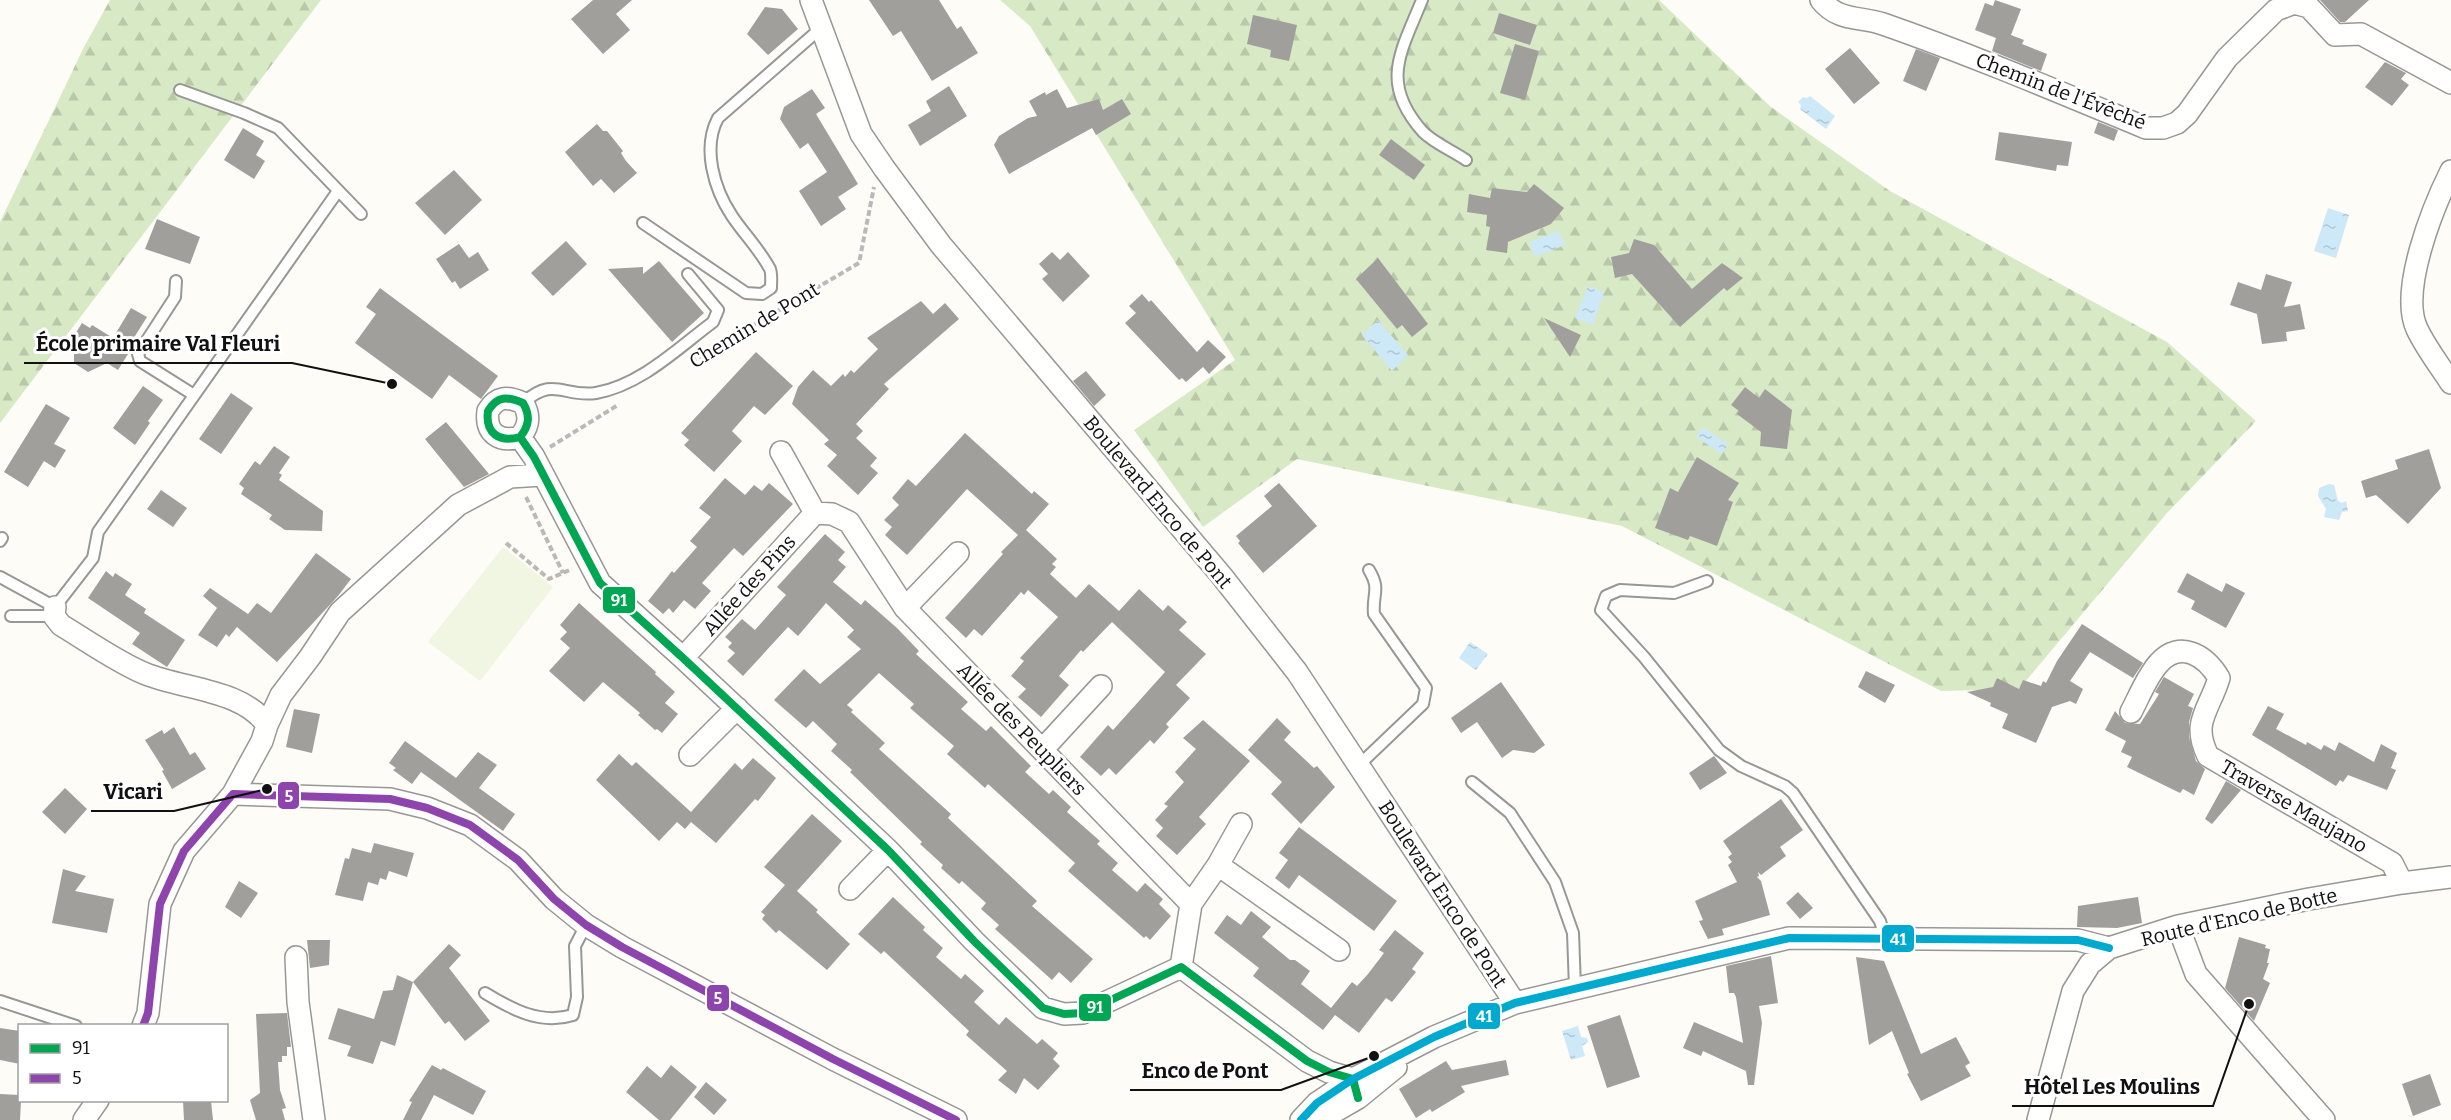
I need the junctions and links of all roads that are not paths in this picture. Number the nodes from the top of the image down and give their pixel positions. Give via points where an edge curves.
1 (811, 0) edge
2 (1422, 0) edge
3 (1821, 0) edge
4 (821, 28) junction
5 (2451, 83) edge
6 (180, 90) dead end
7 (1466, 160) dead end
8 (2451, 171) edge
9 (338, 191) junction
10 (361, 214) dead end
11 (644, 224) dead end
12 (688, 274) dead end
13 (176, 281) dead end
14 (2451, 383) edge
15 (194, 395) junction
16 (523, 403) junction
17 (520, 436) junction
18 (782, 452) dead end
19 (542, 475) junction
20 (814, 513) junction
21 (958, 553) dead end
22 (1369, 570) dead end
23 (0, 577) edge
24 (1707, 581) dead end
25 (905, 608) junction
26 (54, 612) junction
27 (11, 616) dead end
28 (684, 658) junction
29 (1101, 686) dead end
30 (737, 708) junction
31 (2131, 712) dead end
32 (267, 725) junction
33 (1043, 749) junction
34 (690, 755) dead end
35 (1358, 766) junction
36 (1472, 782) dead end
37 (233, 794) junction
38 (1241, 824) dead end
39 (888, 850) junction
40 (1218, 865) junction
41 (2445, 876) edge
42 (2402, 883) junction
43 (850, 889) dead end
44 (1191, 904) junction
45 (586, 925) junction
46 (2178, 926) junction
47 (1885, 937) junction
48 (2109, 948) junction
49 (1339, 950) dead end
50 (296, 957) dead end
51 (1181, 967) junction
52 (1575, 988) junction
53 (485, 993) dead end
54 (0, 1001) edge
55 (1515, 1003) junction
56 (69, 1024) edge
57 (144, 1024) edge
58 (1307, 1061) junction
59 (1356, 1089) junction
60 (97, 1102) edge
61 (922, 1105) junction
62 (1319, 1112) edge
63 (84, 1120) edge
64 (314, 1120) edge
65 (942, 1120) edge
66 (956, 1120) edge
67 (1301, 1120) edge
68 (2038, 1120) edge
69 (2324, 1120) edge

1 - 4 street, Boulevard Enco de Pont
2 - 7 lane via 1400,54 1396,80 1401,101 1424,133
3 - 5 street, Chemin de l'Évêché via 1844,18 1873,21 1942,45 2146,128 2177,123 2227,58 2276,10 2294,3 2309,8 2335,34 2361,34
4 - 11 lane via 718,118 712,128 711,166 718,187 730,213 771,271 771,288 762,294 746,292
4 - 35 street, Boulevard Enco de Pont via 861,134 884,168 941,245 1221,575 1297,672
6 - 9 lane via 278,128
8 - 14 street via 2414,271 2411,290 2416,328
9 - 10 lane
9 - 15 lane
12 - 16 lane via 718,310 713,322 637,378 596,393 546,388
13 - 15 lane via 175,297 138,354 140,361
15 - 26 lane via 98,532 93,558
16 - 17 street via 528,422
16 - 17 street via 507,397 499,399 488,411 487,420 495,435 512,439
17 - 19 street
18 - 20 street
19 - 28 street via 600,583
19 - 32 street via 510,477 458,505 340,612 281,695
20 - 25 street, Allée des Peupliers via 832,514 849,522
20 - 28 street, Allée des Pins
21 - 25 street
22 - 35 lane via 1377,582 1374,614 1426,688 1423,704
23 - 26 lane
24 - 47 lane via 1674,593 1620,590 1606,596 1601,610 1719,750 1793,793 1880,921
25 - 33 street, Allée des Peupliers
26 - 27 lane
26 - 32 street via 61,625 145,674 237,701
28 - 30 street
29 - 33 street
30 - 34 street
30 - 39 street
31 - 42 street, Traverse Maujano via 2158,663 2173,652 2186,650 2198,655 2211,664 2218,678 2199,725 2200,741 2208,756 2392,864
32 - 37 street
33 - 44 street, Allée des Peupliers
35 - 55 street, Boulevard Enco de Pont
36 - 52 lane via 1510,813 1555,882 1574,933
37 - 45 street via 390,799 427,808 470,825 518,860 554,899
37 - 57 street via 184,851 160,904
38 - 40 street
39 - 43 street
39 - 51 street via 1043,1008 1064,1014 1083,1013
40 - 44 street
40 - 49 street
41 - 42 street, Route d'Enco de Botte
42 - 46 street, Route d'Enco de Botte
44 - 51 street
45 - 53 lane via 575,946 577,997 573,1015 556,1020 536,1018
45 - 61 street
46 - 48 street, Route d'Enco de Botte
46 - 69 street via 2196,974
47 - 48 street via 2078,939
47 - 52 street via 1789,938
48 - 68 street, Route d'Enco de Botte via 2090,964 2073,991
50 - 64 street
51 - 58 street
52 - 55 street
54 - 56 lane
55 - 59 street via 1434,1037
58 - 59 street
58 - 62 street via 1316,1082
59 - 62 street
59 - 62 street via 1340,1110
60 - 63 street
61 - 65 street
61 - 66 street
62 - 67 street

